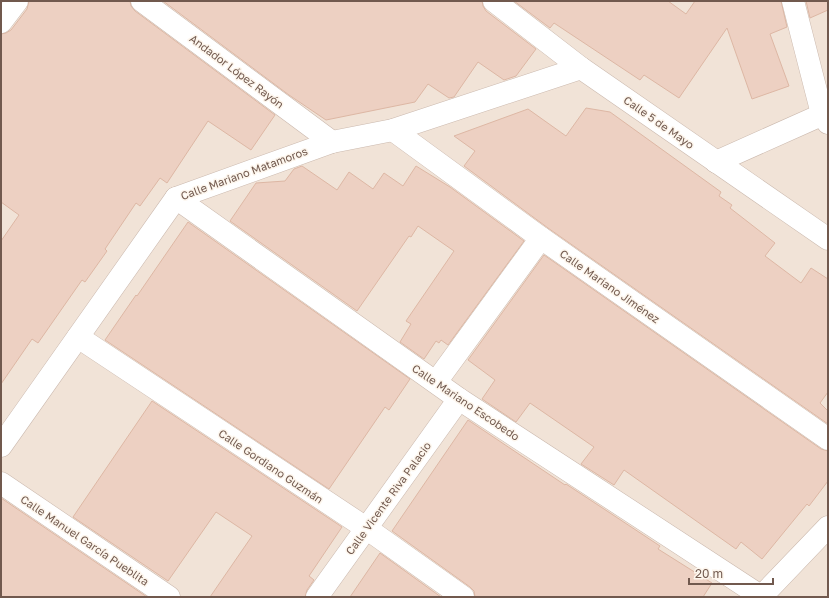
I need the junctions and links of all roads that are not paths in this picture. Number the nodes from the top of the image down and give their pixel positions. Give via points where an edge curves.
1 (17, 1) edge
2 (142, 1) edge
3 (494, 1) edge
4 (793, 1) edge
5 (1, 22) edge
6 (581, 68) junction
7 (826, 117) edge
8 (393, 130) junction
9 (332, 142) junction
10 (716, 162) junction
11 (176, 198) junction
12 (541, 238) junction
13 (828, 239) edge
14 (78, 337) junction
15 (436, 382) junction
16 (459, 399) junction
17 (828, 439) edge
18 (1, 446) edge
19 (1, 483) edge
20 (828, 527) edge
21 (366, 528) junction
22 (169, 597) edge
23 (317, 597) edge
24 (463, 597) edge
25 (761, 597) edge

1 - 5 street
2 - 9 street, Andador López Rayón
3 - 6 street, Calle 5 de Mayo
4 - 7 street
6 - 8 street, Calle Mariano Matamoros
6 - 10 street, Calle 5 de Mayo
7 - 10 street
8 - 9 street, Calle Mariano Matamoros
8 - 12 street, Calle Mariano Jiménez
9 - 11 street, Calle Mariano Matamoros
10 - 13 street, Calle 5 de Mayo
11 - 14 street, Calle Mariano Matamoros
11 - 15 street, Calle Mariano Escobedo
12 - 15 street
12 - 17 street, Calle Mariano Jiménez
14 - 18 street, Calle Mariano Matamoros
14 - 21 street, Calle Gordiano Guzmán
15 - 16 street, Calle Mariano Escobedo
16 - 21 street, Calle Vicente Riva Palacio
16 - 25 street, Calle Mariano Escobedo
19 - 22 street, Calle Manuel García Pueblita
20 - 25 street
21 - 23 street, Calle Vicente Riva Palacio
21 - 24 street, Calle Gordiano Guzmán

